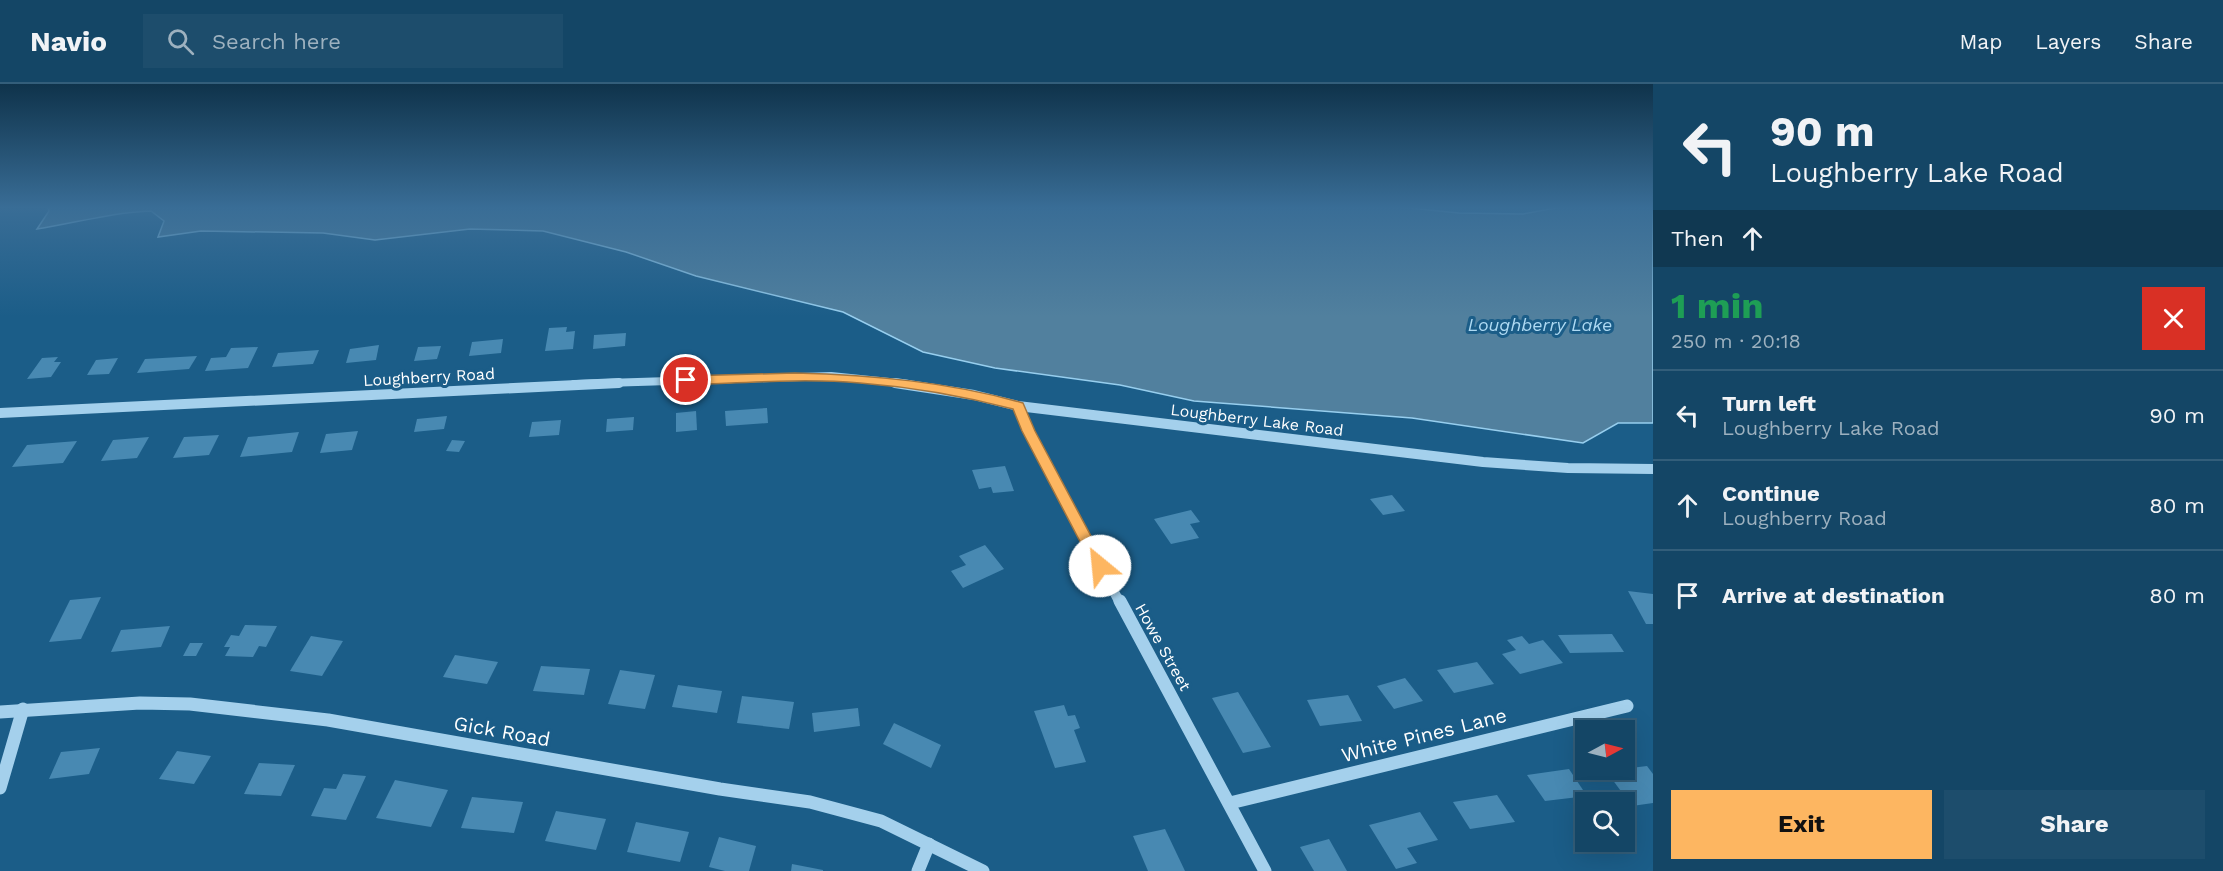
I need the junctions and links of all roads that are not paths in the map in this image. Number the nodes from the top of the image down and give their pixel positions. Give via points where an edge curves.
1 (860, 378) joint
2 (1018, 406) junction
3 (0, 413) edge
4 (1653, 469) edge
5 (1628, 706) dead end
6 (23, 709) junction
7 (0, 712) edge
8 (0, 788) edge
9 (1230, 802) junction
10 (929, 844) junction
11 (918, 871) edge
12 (983, 871) edge
13 (1265, 871) edge

1 - 2 street, Loughberry Lake Road via 974,395
1 - 3 street, Loughberry Road via 527,386
2 - 4 street, Loughberry Lake Road via 1539,467
2 - 9 street, Howe Street via 1113,590
5 - 9 street, White Pines Lane
6 - 7 street, Gick Road
6 - 8 street
6 - 10 street, Gick Road via 190,704 328,720 810,802 881,821
9 - 13 street, Howe Street
10 - 11 street
10 - 12 street, Gick Road

